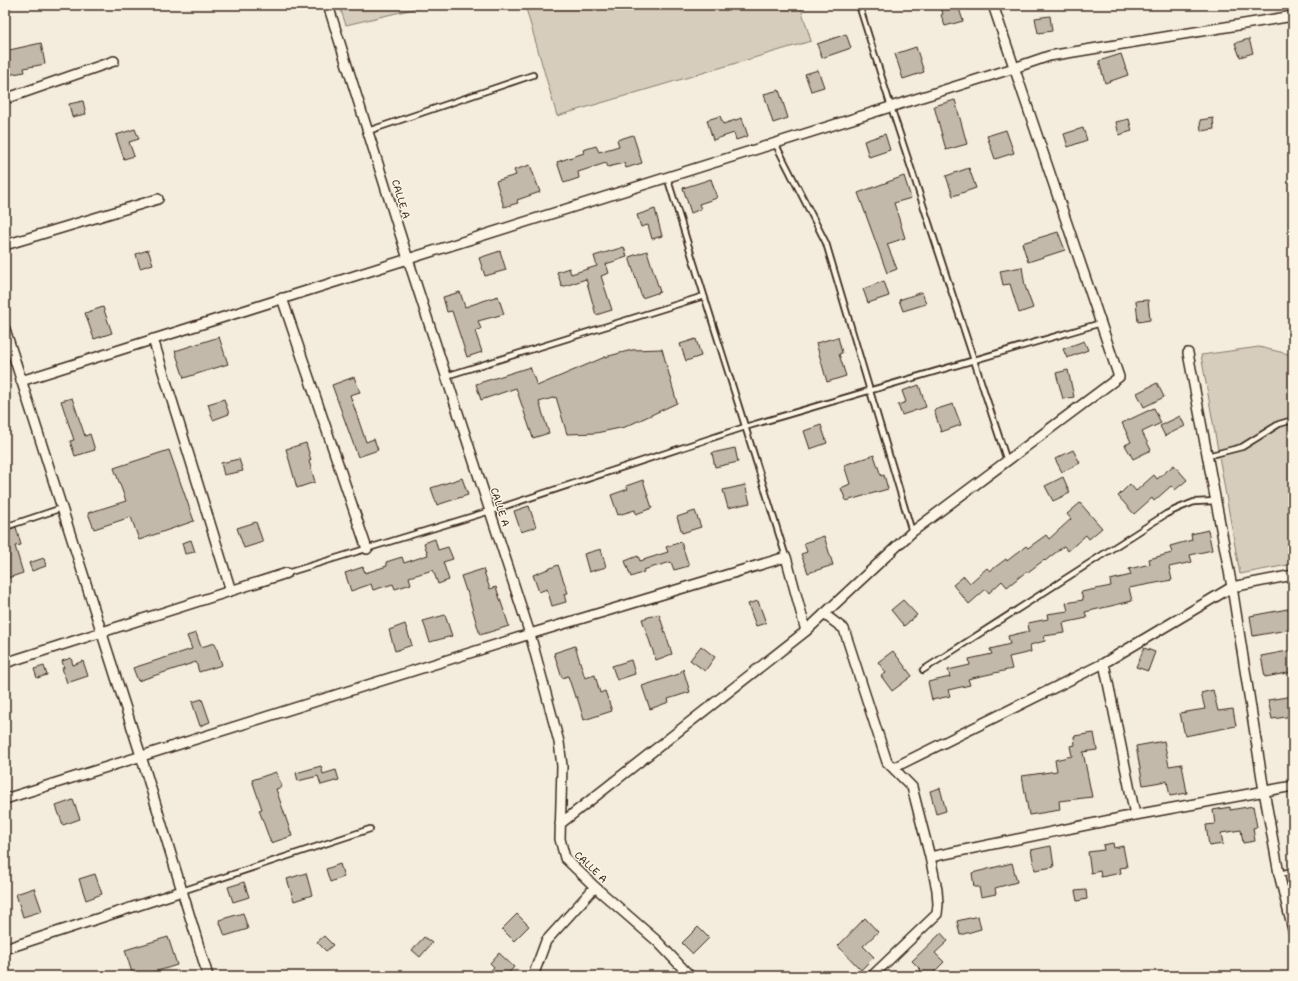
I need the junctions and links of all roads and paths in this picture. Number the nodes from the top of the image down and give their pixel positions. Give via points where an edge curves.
1 (328, 5) edge
2 (859, 5) edge
3 (993, 5) edge
4 (1293, 16) edge
5 (114, 61) dead end
6 (1014, 68) junction
7 (533, 74) dead end
8 (5, 99) edge
9 (891, 107) junction
10 (368, 131) junction
11 (776, 143) junction
12 (667, 177) junction
13 (158, 199) dead end
14 (5, 245) edge
15 (408, 259) junction
16 (704, 296) junction
17 (282, 298) junction
18 (1101, 323) junction
19 (5, 329) edge
20 (154, 339) junction
21 (1188, 353) dead end
22 (974, 360) junction
23 (446, 376) junction
24 (22, 381) junction
25 (870, 391) junction
26 (1293, 420) edge
27 (745, 427) junction
28 (1207, 456) junction
29 (1007, 461) junction
30 (1216, 501) junction
31 (62, 508) junction
32 (490, 510) junction
33 (5, 527) edge
34 (912, 532) junction
35 (366, 549) junction
36 (786, 557) junction
37 (287, 573) joint
38 (1293, 575) edge
39 (1232, 587) junction
40 (231, 591) junction
41 (824, 614) junction
42 (806, 631) junction
43 (102, 632) junction
44 (530, 634) junction
45 (5, 663) edge
46 (1104, 663) junction
47 (923, 670) dead end
48 (141, 756) junction
49 (893, 768) junction
50 (1293, 786) edge
51 (1264, 791) junction
52 (5, 799) edge
53 (1134, 815) junction
54 (560, 824) junction
55 (370, 829) dead end
56 (930, 857) junction
57 (1293, 871) edge
58 (1280, 874) junction
59 (595, 887) junction
60 (182, 890) junction
61 (1293, 930) edge
62 (5, 949) edge
63 (208, 976) edge
64 (533, 976) edge
65 (690, 976) edge
66 (872, 976) edge

1 - 10 street, CALLE A
2 - 9 lane
3 - 6 street
4 - 6 street via 1049,56
5 - 8 street
6 - 9 street
6 - 18 street
7 - 10 lane
9 - 11 street
9 - 22 lane
10 - 15 street, CALLE A
11 - 12 street
11 - 25 lane via 826,243
12 - 15 street
12 - 16 lane
13 - 14 street
15 - 17 street
15 - 23 street, CALLE A
16 - 23 lane
16 - 27 lane
17 - 20 street
17 - 35 street
18 - 22 lane
18 - 29 street via 1120,377
19 - 24 street
20 - 24 street
20 - 40 street
21 - 28 street
22 - 25 lane
22 - 29 lane
23 - 32 street, CALLE A
24 - 31 street
25 - 27 lane
25 - 34 lane
26 - 28 lane via 1279,424 1242,448
27 - 32 lane
27 - 36 lane
28 - 30 street
29 - 34 street
30 - 39 street
30 - 47 lane via 1194,502 1166,514
31 - 33 lane
31 - 43 street
32 - 35 lane
32 - 44 street, CALLE A
34 - 41 street
35 - 37 lane
36 - 42 street
36 - 44 street
37 - 40 street
38 - 39 street
39 - 46 street
39 - 51 street
40 - 43 street
41 - 42 street
41 - 49 street via 844,629 887,762
42 - 54 street
43 - 45 street
43 - 48 street
44 - 48 street
44 - 54 street, CALLE A via 559,742 562,766
46 - 49 street
46 - 53 street
48 - 52 street
48 - 60 street
49 - 56 street via 912,787
50 - 51 street
51 - 53 street
51 - 58 street
53 - 56 street
54 - 59 street, CALLE A via 560,839 565,858
55 - 60 lane
56 - 66 street via 937,890 937,914
57 - 58 lane
58 - 61 street
59 - 64 street via 546,940
59 - 65 street, CALLE A via 657,941
60 - 62 street
60 - 63 street

